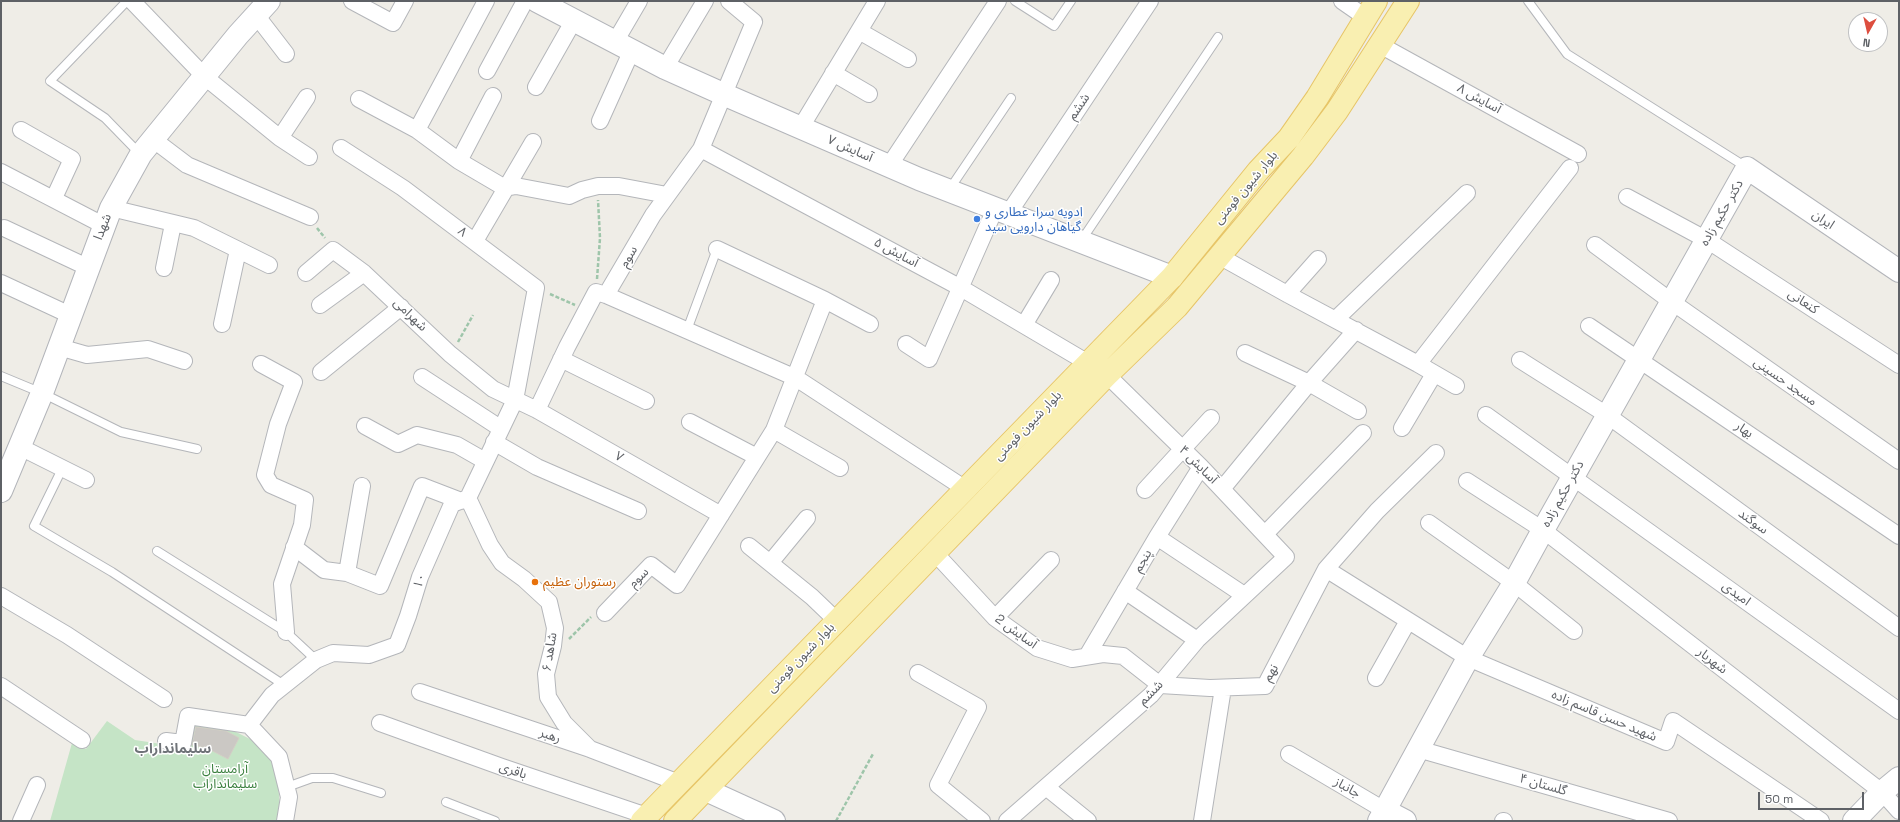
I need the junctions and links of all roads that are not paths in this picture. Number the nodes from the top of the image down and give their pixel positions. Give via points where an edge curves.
1 (127, 1) edge
2 (132, 1) edge
3 (352, 1) edge
4 (405, 1) edge
5 (486, 1) edge
6 (525, 1) edge
7 (537, 1) edge
8 (639, 1) edge
9 (705, 1) edge
10 (998, 1) edge
11 (1015, 1) edge
12 (1071, 1) edge
13 (1150, 1) edge
14 (1342, 1) edge
15 (1408, 1) edge
16 (1528, 1) edge
17 (731, 2) edge
18 (873, 2) edge
19 (262, 8) edge
20 (1371, 9) edge
21 (565, 11) edge
22 (859, 31) junction
23 (1218, 37) dead end
24 (1380, 45) junction
25 (624, 46) junction
26 (286, 54) dead end
27 (908, 59) dead end
28 (665, 68) junction
29 (487, 71) dead end
30 (833, 73) junction
31 (205, 77) junction
32 (536, 88) dead end
33 (723, 94) junction
34 (870, 94) dead end
35 (493, 96) dead end
36 (307, 97) dead end
37 (1010, 98) dead end
38 (359, 99) dead end
39 (600, 121) dead end
40 (801, 128) junction
41 (21, 130) dead end
42 (417, 130) junction
43 (280, 138) junction
44 (533, 142) dead end
45 (147, 147) junction
46 (342, 148) dead end
47 (701, 148) junction
48 (309, 157) dead end
49 (459, 161) junction
50 (889, 166) junction
51 (1747, 168) junction
52 (1258, 171) junction
53 (1, 172) edge
54 (505, 188) junction
55 (1276, 188) junction
56 (948, 191) junction
57 (1467, 193) dead end
58 (667, 195) junction
59 (1627, 197) dead end
60 (54, 198) junction
61 (1002, 211) junction
62 (107, 217) junction
63 (310, 217) road end
64 (173, 224) junction
65 (4, 228) dead end
66 (1707, 240) junction
67 (475, 241) junction
68 (1081, 242) junction
69 (1595, 245) dead end
70 (717, 249) joint
71 (238, 250) junction
72 (1219, 256) junction
73 (1318, 260) dead end
74 (269, 265) dead end
75 (87, 267) junction
76 (164, 268) dead end
77 (1899, 271) edge
78 (306, 273) dead end
79 (364, 273) junction
80 (1172, 277) junction
81 (1051, 280) dead end
82 (1, 283) edge
83 (536, 288) joint
84 (961, 288) junction
85 (601, 294) junction
86 (1287, 294) junction
87 (825, 300) junction
88 (1672, 302) junction
89 (320, 306) dead end
90 (401, 307) junction
91 (70, 315) junction
92 (1336, 319) junction
93 (222, 324) dead end
94 (870, 324) dead end
95 (1024, 326) junction
96 (1589, 326) dead end
97 (687, 330) junction
98 (1356, 330) junction
99 (906, 344) dead end
100 (59, 348) junction
101 (1245, 353) dead end
102 (561, 359) junction
103 (1640, 359) junction
104 (1520, 360) dead end
105 (184, 361) dead end
106 (1088, 363) junction
107 (260, 364) dead end
108 (1418, 364) junction
109 (1899, 365) edge
110 (321, 372) dead end
111 (1434, 374) junction
112 (1107, 375) junction
113 (1, 376) edge
114 (422, 376) dead end
115 (796, 378) junction
116 (1308, 384) junction
117 (1456, 386) dead end
118 (42, 393) junction
119 (515, 400) junction
120 (646, 401) dead end
121 (537, 410) junction
122 (1358, 412) dead end
123 (1486, 415) dead end
124 (1607, 415) junction
125 (1211, 418) dead end
126 (690, 422) dead end
127 (364, 426) dead end
128 (1402, 428) dead end
129 (774, 430) junction
130 (1363, 433) dead end
131 (497, 435) junction
132 (20, 447) junction
133 (197, 449) dead end
134 (1182, 449) junction
135 (1436, 453) dead end
136 (757, 456) junction
137 (485, 461) junction
138 (1899, 462) edge
139 (1202, 467) junction
140 (840, 468) dead end
141 (62, 469) junction
142 (1573, 476) junction
143 (86, 480) dead end
144 (1467, 481) dead end
145 (362, 486) dead end
146 (1222, 489) junction
147 (967, 490) junction
148 (1145, 490) dead end
149 (1, 491) edge
150 (465, 500) junction
151 (638, 511) dead end
152 (721, 516) junction
153 (807, 518) dead end
154 (1429, 523) dead end
155 (1543, 530) junction
156 (1264, 534) junction
157 (1899, 536) edge
158 (1157, 537) junction
159 (749, 546) dead end
160 (294, 547) junction
161 (157, 551) dead end
162 (935, 553) junction
163 (1286, 557) joint
164 (1051, 560) dead end
165 (770, 563) junction
166 (1326, 569) junction
167 (347, 573) junction
168 (1514, 583) junction
169 (1125, 591) junction
170 (1244, 595) junction
171 (1, 596) edge
172 (605, 613) road end
173 (995, 618) junction
174 (837, 621) junction
175 (1408, 621) junction
176 (1899, 628) edge
177 (1574, 631) dead end
178 (286, 632) junction
179 (1197, 640) junction
180 (1087, 656) junction
181 (1468, 658) junction
182 (316, 660) junction
183 (918, 673) dead end
184 (1376, 678) dead end
185 (284, 685) junction
186 (1160, 685) junction
187 (1, 686) edge
188 (1223, 688) junction
189 (420, 692) dead end
190 (164, 700) dead end
191 (1899, 711) edge
192 (380, 723) dead end
193 (249, 725) junction
194 (82, 740) dead end
195 (166, 741) dead end
196 (590, 749) junction
197 (1418, 749) junction
198 (1290, 754) dead end
199 (1899, 778) edge
200 (679, 783) junction
201 (37, 785) dead end
202 (287, 787) junction
203 (1046, 787) junction
204 (706, 790) junction
205 (1882, 792) junction
206 (381, 793) dead end
207 (446, 802) dead end
208 (1899, 811) edge
209 (1381, 815) edge
210 (645, 818) edge
211 (22, 821) edge
212 (285, 821) edge
213 (495, 821) edge
214 (674, 821) edge
215 (774, 821) edge
216 (982, 821) edge
217 (1007, 821) edge
218 (1088, 821) edge
219 (1202, 821) edge
220 (1405, 821) edge
221 (1669, 821) edge
222 (1821, 821) edge
223 (1854, 821) edge

1 - 45 lane via 50,80
2 - 31 street
3 - 4 street via 393,22
5 - 42 street
6 - 29 street
7 - 21 street, آسایش ۷
8 - 25 street
9 - 28 street
10 - 50 street
11 - 12 lane via 1054,26
13 - 61 street, ششم
14 - 20 street
15 - 24 main road, بلوار شیون فومنی
16 - 51 lane via 1566,54
17 - 33 street, سوم via 754,22
18 - 22 street
19 - 26 street
19 - 31 street, شهدا
20 - 52 main road, بلوار شیون فومنی via 1317,98 1289,138
21 - 25 street, آسایش ۷
21 - 32 street
22 - 27 street
22 - 30 street
23 - 68 lane
24 - 55 main road, بلوار شیون فومنی via 1337,111
24 - 108 street, آسایش ۸ via 1574,161
25 - 28 street, آسایش ۷
25 - 39 street
28 - 33 street, آسایش ۷
30 - 34 street
30 - 40 street
31 - 43 street
31 - 45 street, شهدا
33 - 40 street, آسایش ۷
33 - 47 street, سوم
35 - 49 street
36 - 43 street
37 - 56 lane
38 - 42 street
40 - 50 street, آسایش ۷
41 - 60 street via 72,159
42 - 49 street
43 - 48 street
44 - 54 street
45 - 62 street, شهدا
45 - 63 street
46 - 67 street, ۸
47 - 58 street, سوم
47 - 84 street, آسایش ۵
49 - 54 street
50 - 56 street, آسایش ۷
51 - 66 street, دکتر حکیم زاده
51 - 77 street, ایران
52 - 55 main road
52 - 80 main road, بلوار شیون فومنی
53 - 60 street
54 - 58 street via 516,186 569,196 598,186 619,186
54 - 67 street
55 - 72 main road, بلوار شیون فومنی
56 - 61 street, آسایش ۷
57 - 92 street
58 - 85 street, سوم
59 - 66 street, کنعانی
60 - 62 street
61 - 68 street, آسایش ۷
61 - 84 street, ششم
62 - 64 street
62 - 75 street, شهدا
64 - 71 street via 194,228
64 - 76 street
65 - 75 street
66 - 88 street, دکتر حکیم زاده
66 - 109 street, کنعانی
67 - 83 street, ۸
68 - 80 street, آسایش ۷
69 - 88 street, مسجد حسینی
70 - 87 street
70 - 97 lane
71 - 74 street
71 - 93 street
72 - 86 street
72 - 112 main road, بلوار شیون فومنی via 1177,307
73 - 86 street
75 - 91 street, شهدا
78 - 79 street, شهرامی via 333,250
79 - 89 street
79 - 90 street, شهرامی
80 - 106 main road, بلوار شیون فومنی
81 - 95 street
82 - 91 street
83 - 119 street, ۱۰
84 - 95 street, آسایش ۵
84 - 99 street, ششم via 929,359
85 - 97 street
85 - 102 street, سوم via 586,310
86 - 92 street
87 - 94 street
87 - 115 street, سوم
88 - 103 street, دکتر حکیم زاده
88 - 138 street, مسجد حسینی
90 - 110 street
90 - 119 street, شهرامی via 450,354 493,389
91 - 100 street, شهدا
92 - 98 street
95 - 106 street, آسایش ۵
96 - 103 street, بهار
97 - 115 street
98 - 108 street
98 - 116 street
100 - 105 street via 87,354 148,349
100 - 118 street, شهدا
101 - 116 street
102 - 120 street
102 - 121 street, سوم
103 - 124 street, دکتر حکیم زاده
103 - 157 street, بهار
104 - 124 street, سوگند
106 - 147 main road, بلوار شیون فومنی
107 - 160 street via 294,382 278,424 265,476 271,485 305,500 302,525
108 - 111 street
111 - 117 street
111 - 128 street
112 - 134 street, آسایش ۴
112 - 162 main road, بلوار شیون فومنی
113 - 118 lane
114 - 131 street
115 - 129 street, سوم
115 - 147 street
116 - 122 street
116 - 146 street
118 - 132 street, شهدا
118 - 133 lane via 121,432
119 - 121 street, ۷
119 - 131 street, ۱۰
121 - 152 street, ۷
123 - 142 street, امیدی
124 - 142 street, دکتر حکیم زاده
124 - 176 street, سوگند
125 - 134 street
126 - 136 street
127 - 137 street via 398,444 418,435 457,445
129 - 136 street, سوم
129 - 140 street
130 - 156 street
131 - 137 street, ۱۰
131 - 151 street via 537,467
132 - 141 street
132 - 149 street, شهدا
134 - 139 street, آسایش ۴
134 - 148 street
135 - 166 street via 1377,511
136 - 152 street, سوم
137 - 150 street, ۱۰
139 - 146 street, آسایش ۴
139 - 158 street, پنجم
141 - 143 street
141 - 185 lane via 34,526 112,572
142 - 155 street, دکتر حکیم زاده
142 - 191 street, امیدی
144 - 155 street, شهریار
145 - 167 street
146 - 156 street, آسایش ۴
147 - 174 main road, بلوار شیون فومنی
150 - 167 street via 422,486 380,586
150 - 182 street, ۱۰ via 452,504 420,577 396,645 369,655 333,653
150 - 196 street, شاهد ۶ via 502,563 549,602 555,628 546,674 548,697 564,723
152 - 172 street, سوم via 677,585 651,565
153 - 165 street
154 - 168 street
155 - 168 street, دکتر حکیم زاده
155 - 205 street, شهریار
156 - 163 street, آسایش ۴
158 - 169 street, پنجم
158 - 170 street
159 - 165 street
160 - 167 street via 324,570
160 - 178 street via 282,584
161 - 178 lane
162 - 173 street, آسایش 2
162 - 204 main road, بلوار شیون فومنی via 731,761
163 - 170 street, ششم
164 - 173 street
165 - 174 street
166 - 175 street
166 - 188 street, نهم via 1265,686
168 - 177 street
168 - 181 street, دکتر حکیم زاده
169 - 179 street
169 - 180 street, پنجم
170 - 179 street, ششم
171 - 190 street via 66,635
173 - 180 street, آسایش 2 via 1037,648 1072,659
174 - 200 main road, بلوار شیون فومنی
175 - 181 street
175 - 184 street
178 - 182 lane
179 - 186 street, ششم
180 - 186 street, آسایش 2 via 1123,656
181 - 197 street, دکتر حکیم زاده
181 - 222 street, شهید حسن قاسم زاده via 1666,742 1673,721
182 - 185 street, ۱۰
183 - 216 street via 978,707 938,785
185 - 193 street, ۱۰
186 - 188 street, نهم
186 - 203 street, ششم
187 - 194 street
188 - 219 street
189 - 196 street, رهبر
192 - 210 street, باقری
193 - 195 street via 188,716 183,744
193 - 202 street via 279,757
196 - 200 street, رهبر
197 - 209 street, دکتر حکیم زاده
197 - 221 street, گلستان ۴
198 - 209 street, جانباز
199 - 205 street
200 - 210 main road, بلوار شیون فومنی
201 - 211 street
202 - 206 lane via 312,778 333,778
202 - 212 street via 289,797
203 - 217 street, ششم
203 - 218 street
204 - 214 main road, بلوار شیون فومنی
204 - 215 street
205 - 208 street, شهریار
205 - 223 street
207 - 213 lane
209 - 220 street, جانباز

